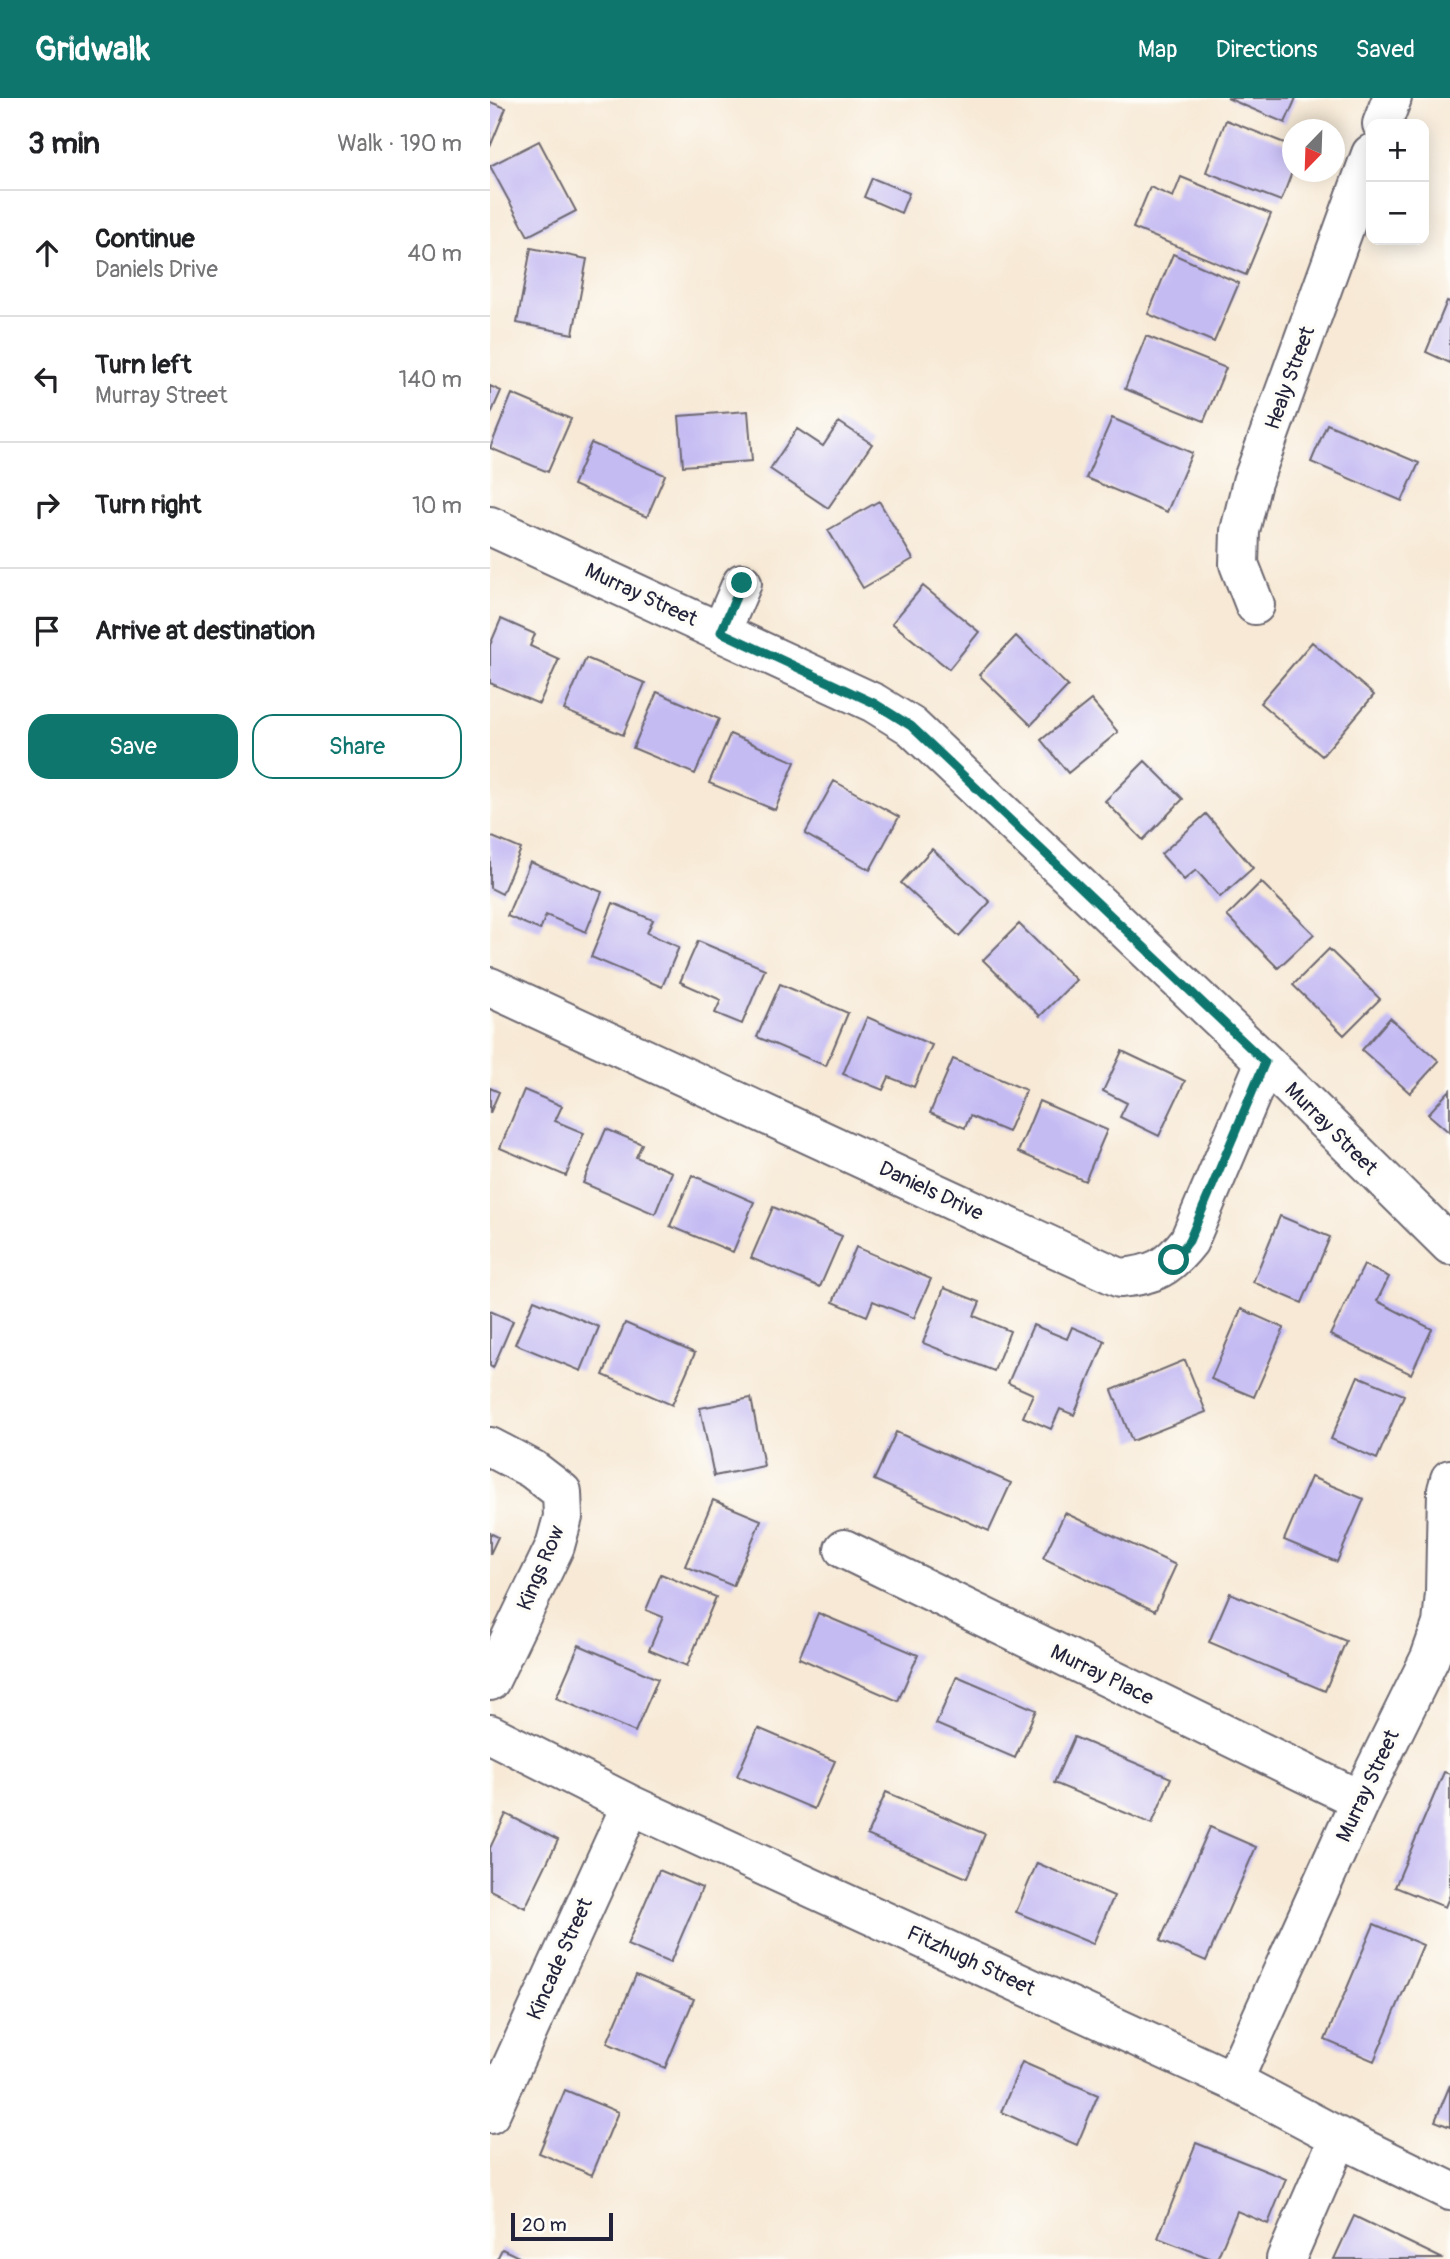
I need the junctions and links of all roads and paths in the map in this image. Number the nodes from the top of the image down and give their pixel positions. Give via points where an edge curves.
1 (1392, 98) edge
2 (1384, 119) edge
3 (1366, 168) edge
4 (490, 526) edge
5 (742, 583) dead end
6 (1255, 605) dead end
7 (721, 632) junction
8 (490, 988) edge
9 (1265, 1062) junction
10 (1450, 1245) edge
11 (490, 1447) edge
12 (1450, 1479) edge
13 (844, 1549) dead end
14 (490, 1681) edge
15 (490, 1734) edge
16 (1360, 1800) junction
17 (631, 1805) junction
18 (1233, 2081) junction
19 (490, 2114) edge
20 (1339, 2137) junction
21 (1450, 2191) edge
22 (1286, 2259) edge

1 - 2 street
3 - 6 street, Healy Street via 1252,482 1240,531 1238,564
4 - 7 street, Murray Street
5 - 7 street
7 - 9 street, Murray Street via 874,703 911,726
8 - 9 street, Daniels Drive via 1120,1278 1147,1275 1174,1260 1189,1241
9 - 10 street, Murray Street
11 - 14 street, Kings Row via 562,1492 563,1517 555,1546
12 - 16 street, Murray Street via 1442,1624
13 - 16 street, Murray Place
15 - 17 street, Fitzhugh Street
16 - 18 street, Murray Street
17 - 18 street, Fitzhugh Street
17 - 19 street, Kincade Street
18 - 20 street, Fitzhugh Street
20 - 21 street, Fitzhugh Street
20 - 22 street

